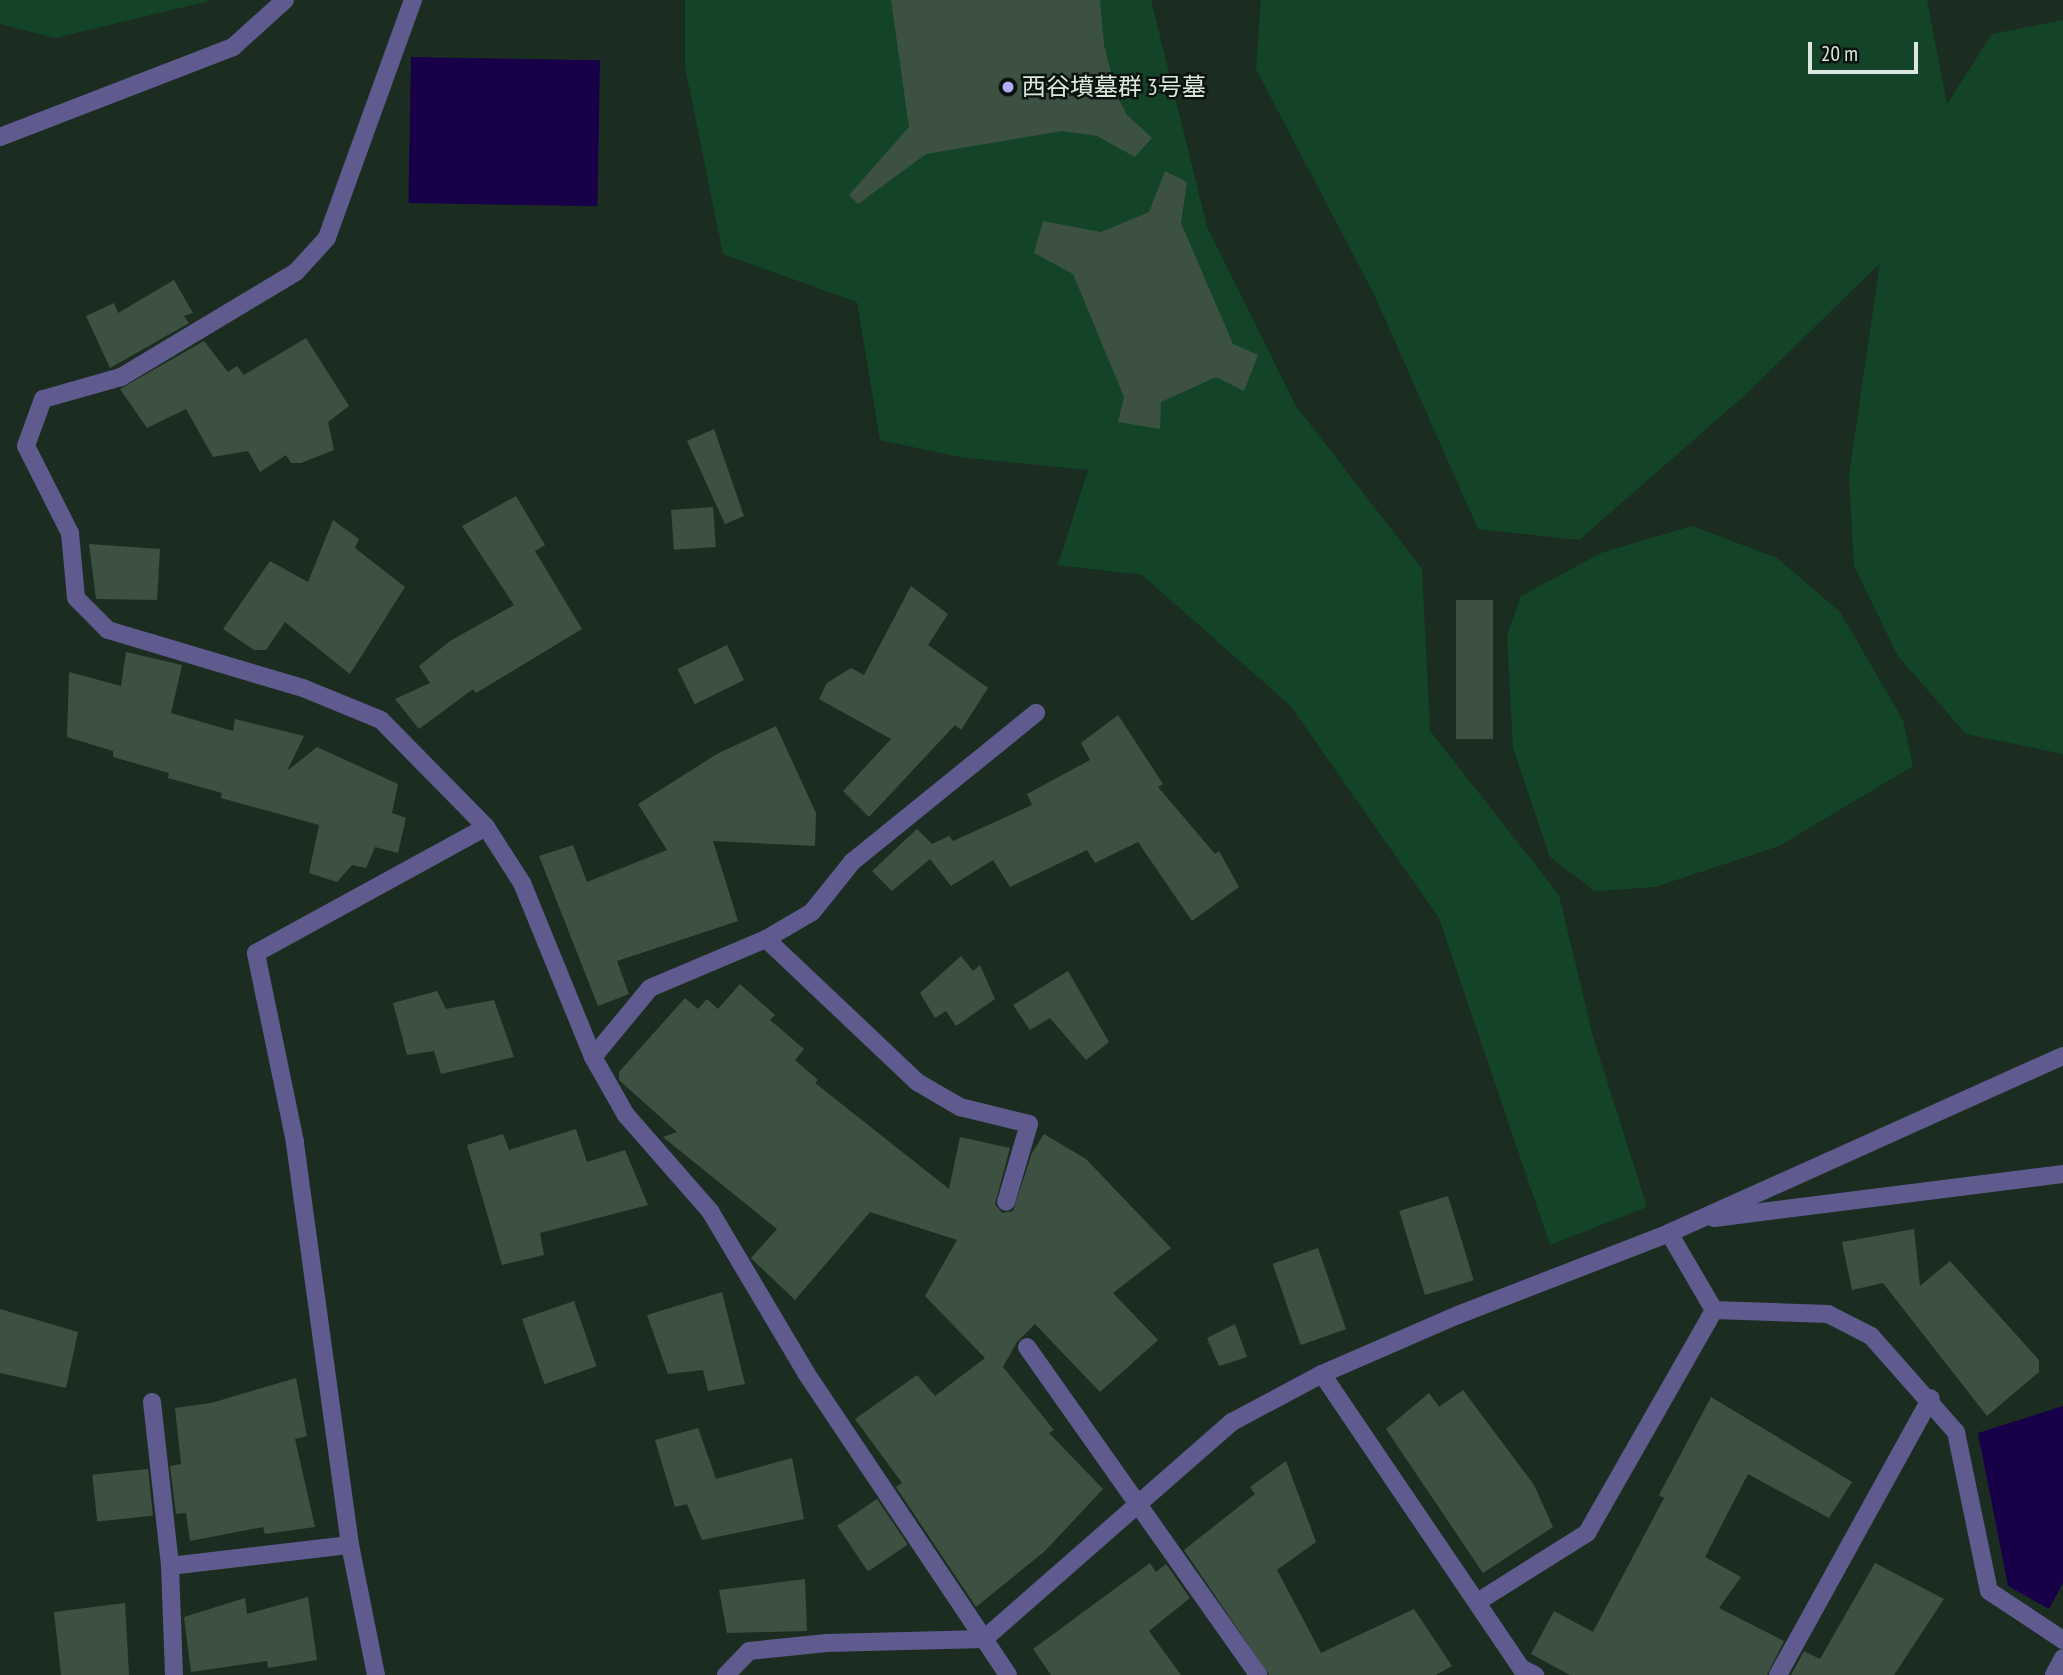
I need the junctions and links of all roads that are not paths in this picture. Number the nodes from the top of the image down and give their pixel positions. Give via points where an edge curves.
1 (285, 0) edge
2 (413, 0) edge
3 (0, 137) edge
4 (1036, 713) dead end
5 (486, 827) junction
6 (766, 939) junction
7 (593, 1056) junction
8 (2063, 1056) edge
9 (2063, 1174) edge
10 (1006, 1202) dead end
11 (1693, 1221) junction
12 (1669, 1233) junction
13 (1714, 1310) junction
14 (1027, 1347) dead end
15 (1322, 1374) junction
16 (1931, 1398) junction
17 (152, 1402) dead end
18 (1136, 1505) junction
19 (349, 1545) junction
20 (170, 1566) junction
21 (1479, 1601) junction
22 (984, 1639) junction
23 (2063, 1640) edge
24 (2063, 1658) edge
25 (174, 1675) edge
26 (376, 1675) edge
27 (726, 1675) edge
28 (1008, 1675) edge
29 (1258, 1675) edge
30 (1535, 1675) edge
31 (1778, 1675) edge
32 (2054, 1675) edge

1 - 3 street via 233,47
2 - 5 street via 327,238 296,272 121,377 43,399 26,446 69,533 76,598 108,630 303,688 381,720
4 - 6 street via 852,862 812,912
5 - 7 street via 522,883
5 - 19 street via 256,953 295,1142
6 - 7 street via 650,988
6 - 10 street via 917,1082 960,1107 1028,1124
7 - 22 street via 626,1115 710,1211 806,1373
8 - 11 street
9 - 11 street
11 - 12 street
12 - 13 street
12 - 15 street
13 - 16 street via 1828,1314 1871,1336
13 - 21 street via 1587,1533
14 - 18 street
15 - 18 street via 1232,1422
15 - 21 street
16 - 23 street via 1956,1432 1989,1591
16 - 31 street
17 - 20 street
18 - 22 street
18 - 29 street
19 - 20 street
19 - 26 street
20 - 25 street
21 - 30 street via 1521,1668
22 - 27 street via 827,1643 749,1651
22 - 28 street
24 - 32 street

